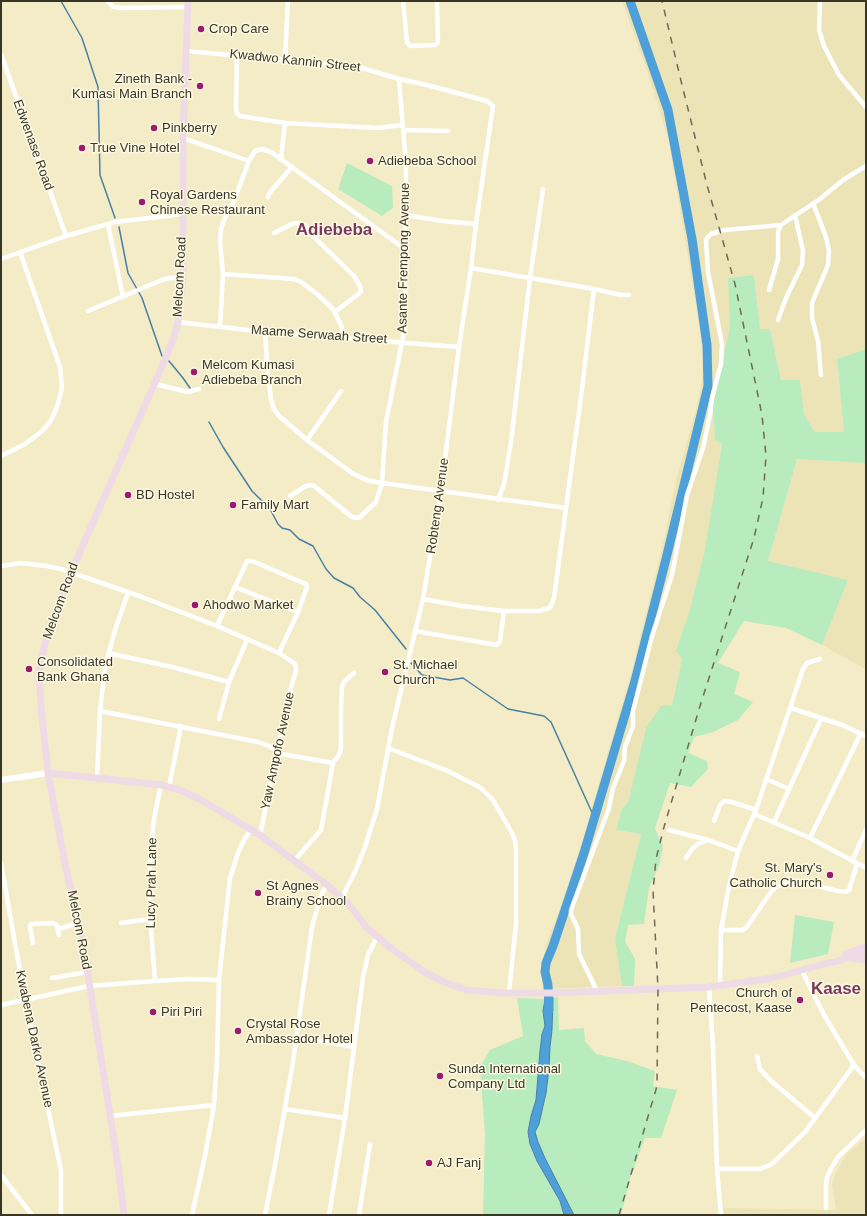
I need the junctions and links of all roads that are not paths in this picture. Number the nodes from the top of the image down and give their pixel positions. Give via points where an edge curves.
1 (108, 1) edge
2 (288, 1) edge
3 (404, 1) edge
4 (437, 1) edge
5 (820, 1) edge
6 (188, 4) edge
7 (186, 51) junction
8 (1, 54) edge
9 (237, 55) junction
10 (285, 59) junction
11 (399, 79) junction
12 (493, 106) joint
13 (866, 107) edge
14 (285, 123) junction
15 (403, 128) junction
16 (448, 131) dead end
17 (183, 138) junction
18 (281, 159) junction
19 (249, 161) junction
20 (866, 166) edge
21 (292, 167) junction
22 (543, 189) dead end
23 (268, 197) dead end
24 (814, 203) junction
25 (183, 214) junction
26 (406, 215) junction
27 (794, 215) junction
28 (108, 224) junction
29 (476, 224) junction
30 (781, 224) junction
31 (274, 234) dead end
32 (66, 236) junction
33 (405, 249) junction
34 (20, 252) junction
35 (1, 259) edge
36 (472, 268) junction
37 (223, 274) junction
38 (183, 278) junction
39 (530, 278) junction
40 (594, 289) junction
41 (769, 290) dead end
42 (629, 295) dead end
43 (123, 297) junction
44 (88, 311) dead end
45 (335, 312) junction
46 (778, 320) dead end
47 (178, 322) junction
48 (220, 327) junction
49 (265, 332) junction
50 (344, 338) junction
51 (402, 342) junction
52 (459, 347) junction
53 (821, 375) dead end
54 (155, 384) junction
55 (199, 389) dead end
56 (341, 392) dead end
57 (307, 440) junction
58 (1, 456) edge
59 (382, 483) junction
60 (441, 491) junction
61 (290, 496) dead end
62 (498, 500) junction
63 (566, 508) junction
64 (1, 566) edge
65 (70, 572) junction
66 (234, 587) junction
67 (128, 593) junction
68 (423, 599) junction
69 (504, 611) junction
70 (298, 612) junction
71 (217, 626) junction
72 (415, 631) junction
73 (247, 640) junction
74 (108, 653) junction
75 (279, 654) junction
76 (820, 659) dead end
77 (354, 674) dead end
78 (229, 682) junction
79 (791, 708) junction
80 (100, 711) junction
81 (821, 719) junction
82 (219, 720) dead end
83 (180, 726) junction
84 (864, 734) edge
85 (388, 748) junction
86 (277, 752) junction
87 (333, 763) junction
88 (48, 774) junction
89 (97, 778) junction
90 (766, 779) junction
91 (1, 780) edge
92 (161, 785) junction
93 (169, 787) junction
94 (789, 789) junction
95 (755, 812) junction
96 (714, 821) dead end
97 (774, 822) junction
98 (251, 829) junction
99 (669, 830) dead end
100 (866, 830) edge
101 (260, 835) junction
102 (810, 838) junction
103 (708, 840) junction
104 (738, 851) junction
105 (686, 858) dead end
106 (294, 861) junction
107 (852, 861) junction
108 (1, 863) edge
109 (857, 864) junction
110 (866, 868) edge
111 (327, 885) junction
112 (342, 897) junction
113 (150, 919) junction
114 (79, 923) junction
115 (121, 923) dead end
116 (58, 929) junction
117 (721, 930) junction
118 (59, 935) dead end
119 (377, 937) junction
120 (33, 943) dead end
121 (865, 948) edge
122 (849, 958) junction
123 (866, 960) edge
124 (831, 962) junction
125 (802, 971) junction
126 (88, 972) junction
127 (52, 978) dead end
128 (219, 980) junction
129 (155, 981) junction
130 (89, 986) junction
131 (720, 986) junction
132 (709, 987) junction
133 (597, 991) junction
134 (509, 992) junction
135 (25, 1000) junction
136 (1, 1005) edge
137 (297, 1037) junction
138 (354, 1047) junction
139 (757, 1056) dead end
140 (854, 1064) junction
141 (866, 1078) edge
142 (214, 1105) junction
143 (285, 1109) junction
144 (110, 1116) junction
145 (345, 1118) junction
146 (815, 1118) junction
147 (866, 1130) edge
148 (370, 1144) dead end
149 (717, 1169) junction
150 (1, 1175) edge
151 (826, 1208) dead end
152 (32, 1215) edge
153 (61, 1215) edge
154 (124, 1215) edge
155 (192, 1215) edge
156 (265, 1215) edge
157 (329, 1215) edge
158 (359, 1215) edge
159 (721, 1215) edge

1 - 6 street via 112,7 120,8
2 - 10 street
3 - 4 street via 407,42 411,46 434,45 438,42
5 - 13 street via 819,30 824,46 839,75
6 - 7 main road, Melcom Road
7 - 9 street, Kwadwo Kannin Street
7 - 17 main road, Melcom Road
8 - 32 street, Edwenase Road
9 - 10 street, Kwadwo Kannin Street
9 - 14 street via 237,113 244,117
10 - 11 street, Kwadwo Kannin Street via 352,65
11 - 12 street, Kwadwo Kannin Street via 487,102
11 - 15 street, Asante Frempong Avenue
12 - 29 street, Robteng Avenue
14 - 15 street
14 - 18 street
15 - 16 street
15 - 26 street, Asante Frempong Avenue
17 - 19 street
17 - 25 main road, Melcom Road
18 - 19 street via 271,152 259,150 253,153
18 - 21 street
19 - 37 street via 221,229
20 - 24 street via 837,184
21 - 23 street
21 - 33 street
22 - 39 street
24 - 27 street
24 - 53 street via 829,251 828,265 812,303
25 - 28 street
25 - 38 main road, Melcom Road
26 - 29 street
26 - 33 street, Asante Frempong Avenue
27 - 30 street
27 - 46 street via 803,251 802,265
28 - 32 street
28 - 43 street
29 - 36 street, Robteng Avenue
30 - 41 street via 778,232 778,259
30 - 133 street via 725,230 711,234 706,241 708,272 722,344 721,364 712,398 708,430 687,495 672,575 652,636 633,711 624,761 571,910 578,929 579,954
31 - 45 street via 294,223 304,224 354,276 361,292
32 - 34 street
33 - 51 street, Asante Frempong Avenue via 405,327
34 - 35 street
34 - 58 street via 60,367 62,387 50,422 26,444
36 - 39 street
36 - 52 street, Robteng Avenue
37 - 45 street via 298,280 318,294
37 - 48 street
38 - 43 street via 166,278
38 - 47 main road, Melcom Road
39 - 40 street
39 - 62 street via 511,442 504,484
40 - 42 street
40 - 63 street
43 - 44 street
45 - 50 street
47 - 48 street, Maame Serwaah Street
47 - 54 main road, Melcom Road
48 - 49 street, Maame Serwaah Street
49 - 50 street, Maame Serwaah Street
49 - 57 street via 269,386 274,409
50 - 51 street, Maame Serwaah Street
51 - 52 street, Maame Serwaah Street
51 - 59 street, Asante Frempong Avenue via 386,422
52 - 60 street, Robteng Avenue
54 - 55 street via 188,392
54 - 65 main road, Melcom Road
56 - 57 street
57 - 59 street via 358,477
59 - 60 street
59 - 61 street, Asante Frempong Avenue via 376,502 359,518 352,517 313,485 306,486
60 - 62 street
60 - 68 street, Robteng Avenue
62 - 63 street
63 - 69 street via 551,606 539,611
64 - 65 street via 33,564
65 - 67 street
65 - 88 main road, Melcom Road via 48,632 39,674
66 - 70 street
66 - 70 street via 245,562 252,561 306,584
66 - 71 street
67 - 71 street
67 - 74 street
68 - 69 street
68 - 72 street, Robteng Avenue
69 - 72 street via 500,642 497,645
70 - 75 street
71 - 73 street
72 - 85 street, Robteng Avenue
73 - 75 street
73 - 78 street
74 - 78 street
74 - 80 street via 101,687
75 - 86 street, Yaw Ampofo Avenue via 294,662 296,667
76 - 79 street via 807,663 803,669
77 - 87 street via 342,687 341,749
78 - 82 street
79 - 81 street
79 - 90 street
80 - 83 street
80 - 89 street
81 - 84 street
81 - 94 street
83 - 86 street via 258,742
83 - 93 street
84 - 102 street
85 - 112 street, Robteng Avenue via 371,830
85 - 134 street via 448,771 481,788 493,800 516,841 516,924
86 - 87 street
86 - 101 street, Yaw Ampofo Avenue
87 - 106 street via 321,830
88 - 89 main road
88 - 91 street
88 - 114 main road, Melcom Road
89 - 92 main road
90 - 94 street
90 - 95 street
92 - 93 main road
92 - 113 street, Lucy Prah Lane via 150,858
93 - 98 main road via 203,801
94 - 97 street
95 - 96 street via 724,801
95 - 97 street
95 - 104 street
97 - 102 street
98 - 101 main road
98 - 128 street via 238,853 230,878
99 - 103 street
100 - 107 street
101 - 106 main road
102 - 107 street
103 - 104 street
103 - 105 street via 698,844
104 - 117 street via 728,886
106 - 111 main road
107 - 109 street
108 - 135 street, Kwabena Darko Avenue
109 - 110 street
109 - 117 street via 850,890 846,892 797,882 785,883 771,892 744,929
111 - 112 main road
111 - 137 street via 321,895 312,927
112 - 119 main road
113 - 115 street
113 - 129 street, Lucy Prah Lane
114 - 116 street
114 - 126 main road, Melcom Road
116 - 118 street
116 - 120 street via 53,923 31,924
117 - 131 street
119 - 134 main road via 426,973 442,981 466,990
119 - 138 street via 368,955 363,977
121 - 122 main road
121 - 124 main road
122 - 123 main road
122 - 124 main road
124 - 125 main road
125 - 131 main road
125 - 140 street via 824,1015
126 - 127 street
126 - 130 main road, Melcom Road
128 - 129 street
128 - 142 street
129 - 130 street
130 - 135 street
130 - 144 main road, Melcom Road
131 - 132 main road
132 - 133 main road
132 - 149 street
133 - 134 main road
135 - 136 street
135 - 153 street, Kwabena Darko Avenue via 61,1170
137 - 138 street
137 - 143 street
138 - 145 street
139 - 146 street via 760,1069 770,1080
140 - 141 street
140 - 146 street
142 - 144 street
142 - 155 street
143 - 145 street
143 - 156 street
144 - 154 main road, Melcom Road
145 - 157 street
146 - 149 street via 772,1164 760,1169
147 - 151 street via 838,1157 831,1169 827,1177
148 - 158 street
149 - 159 street
150 - 152 street

